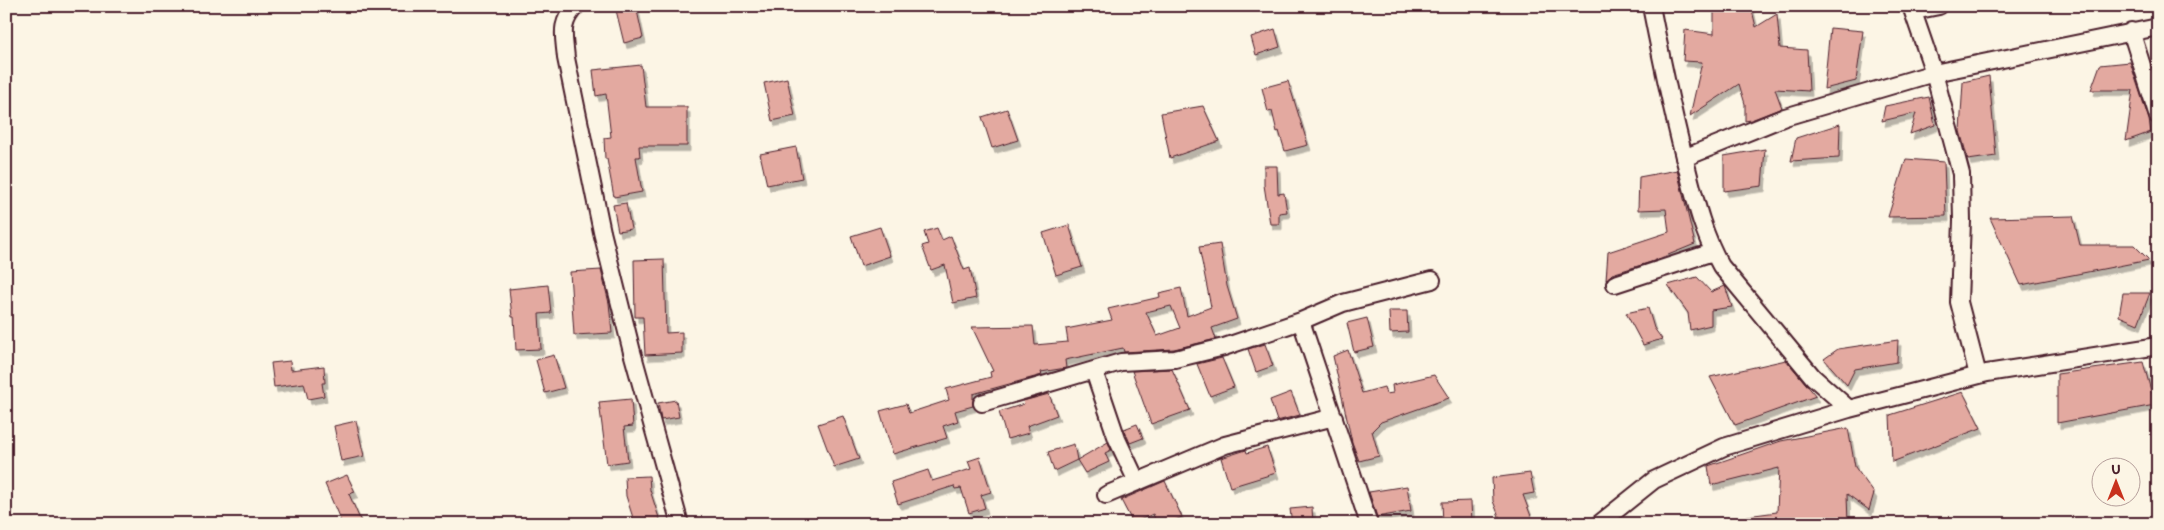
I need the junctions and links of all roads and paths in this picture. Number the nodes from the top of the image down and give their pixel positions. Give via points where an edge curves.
1 (576, 6) edge
2 (1650, 6) edge
3 (1939, 6) edge
4 (1912, 9) edge
5 (2158, 27) edge
6 (2131, 31) junction
7 (1934, 73) junction
8 (2158, 116) edge
9 (1684, 158) junction
10 (1713, 252) junction
11 (1432, 280) dead end
12 (1615, 284) dead end
13 (1301, 321) junction
14 (2158, 346) edge
15 (1094, 371) junction
16 (1978, 375) junction
17 (982, 402) dead end
18 (1849, 409) junction
19 (1334, 417) junction
20 (1137, 482) junction
21 (1106, 494) dead end
22 (680, 524) edge
23 (1370, 524) edge
24 (1599, 524) edge

1 - 22 street via 565,17 566,58 602,232
2 - 9 street
3 - 4 street
4 - 7 street
5 - 6 street
6 - 7 street
6 - 8 street
7 - 9 street via 1785,117
7 - 16 street via 1961,174 1959,302
9 - 10 street
10 - 12 street
10 - 18 street via 1813,377
11 - 13 street via 1343,303
13 - 15 street via 1224,347 1185,356 1121,362
13 - 19 street
14 - 16 street
15 - 17 street
15 - 20 street via 1111,423
16 - 18 street
18 - 24 street via 1724,447 1654,480
19 - 20 street via 1225,444
19 - 23 street
20 - 21 street

